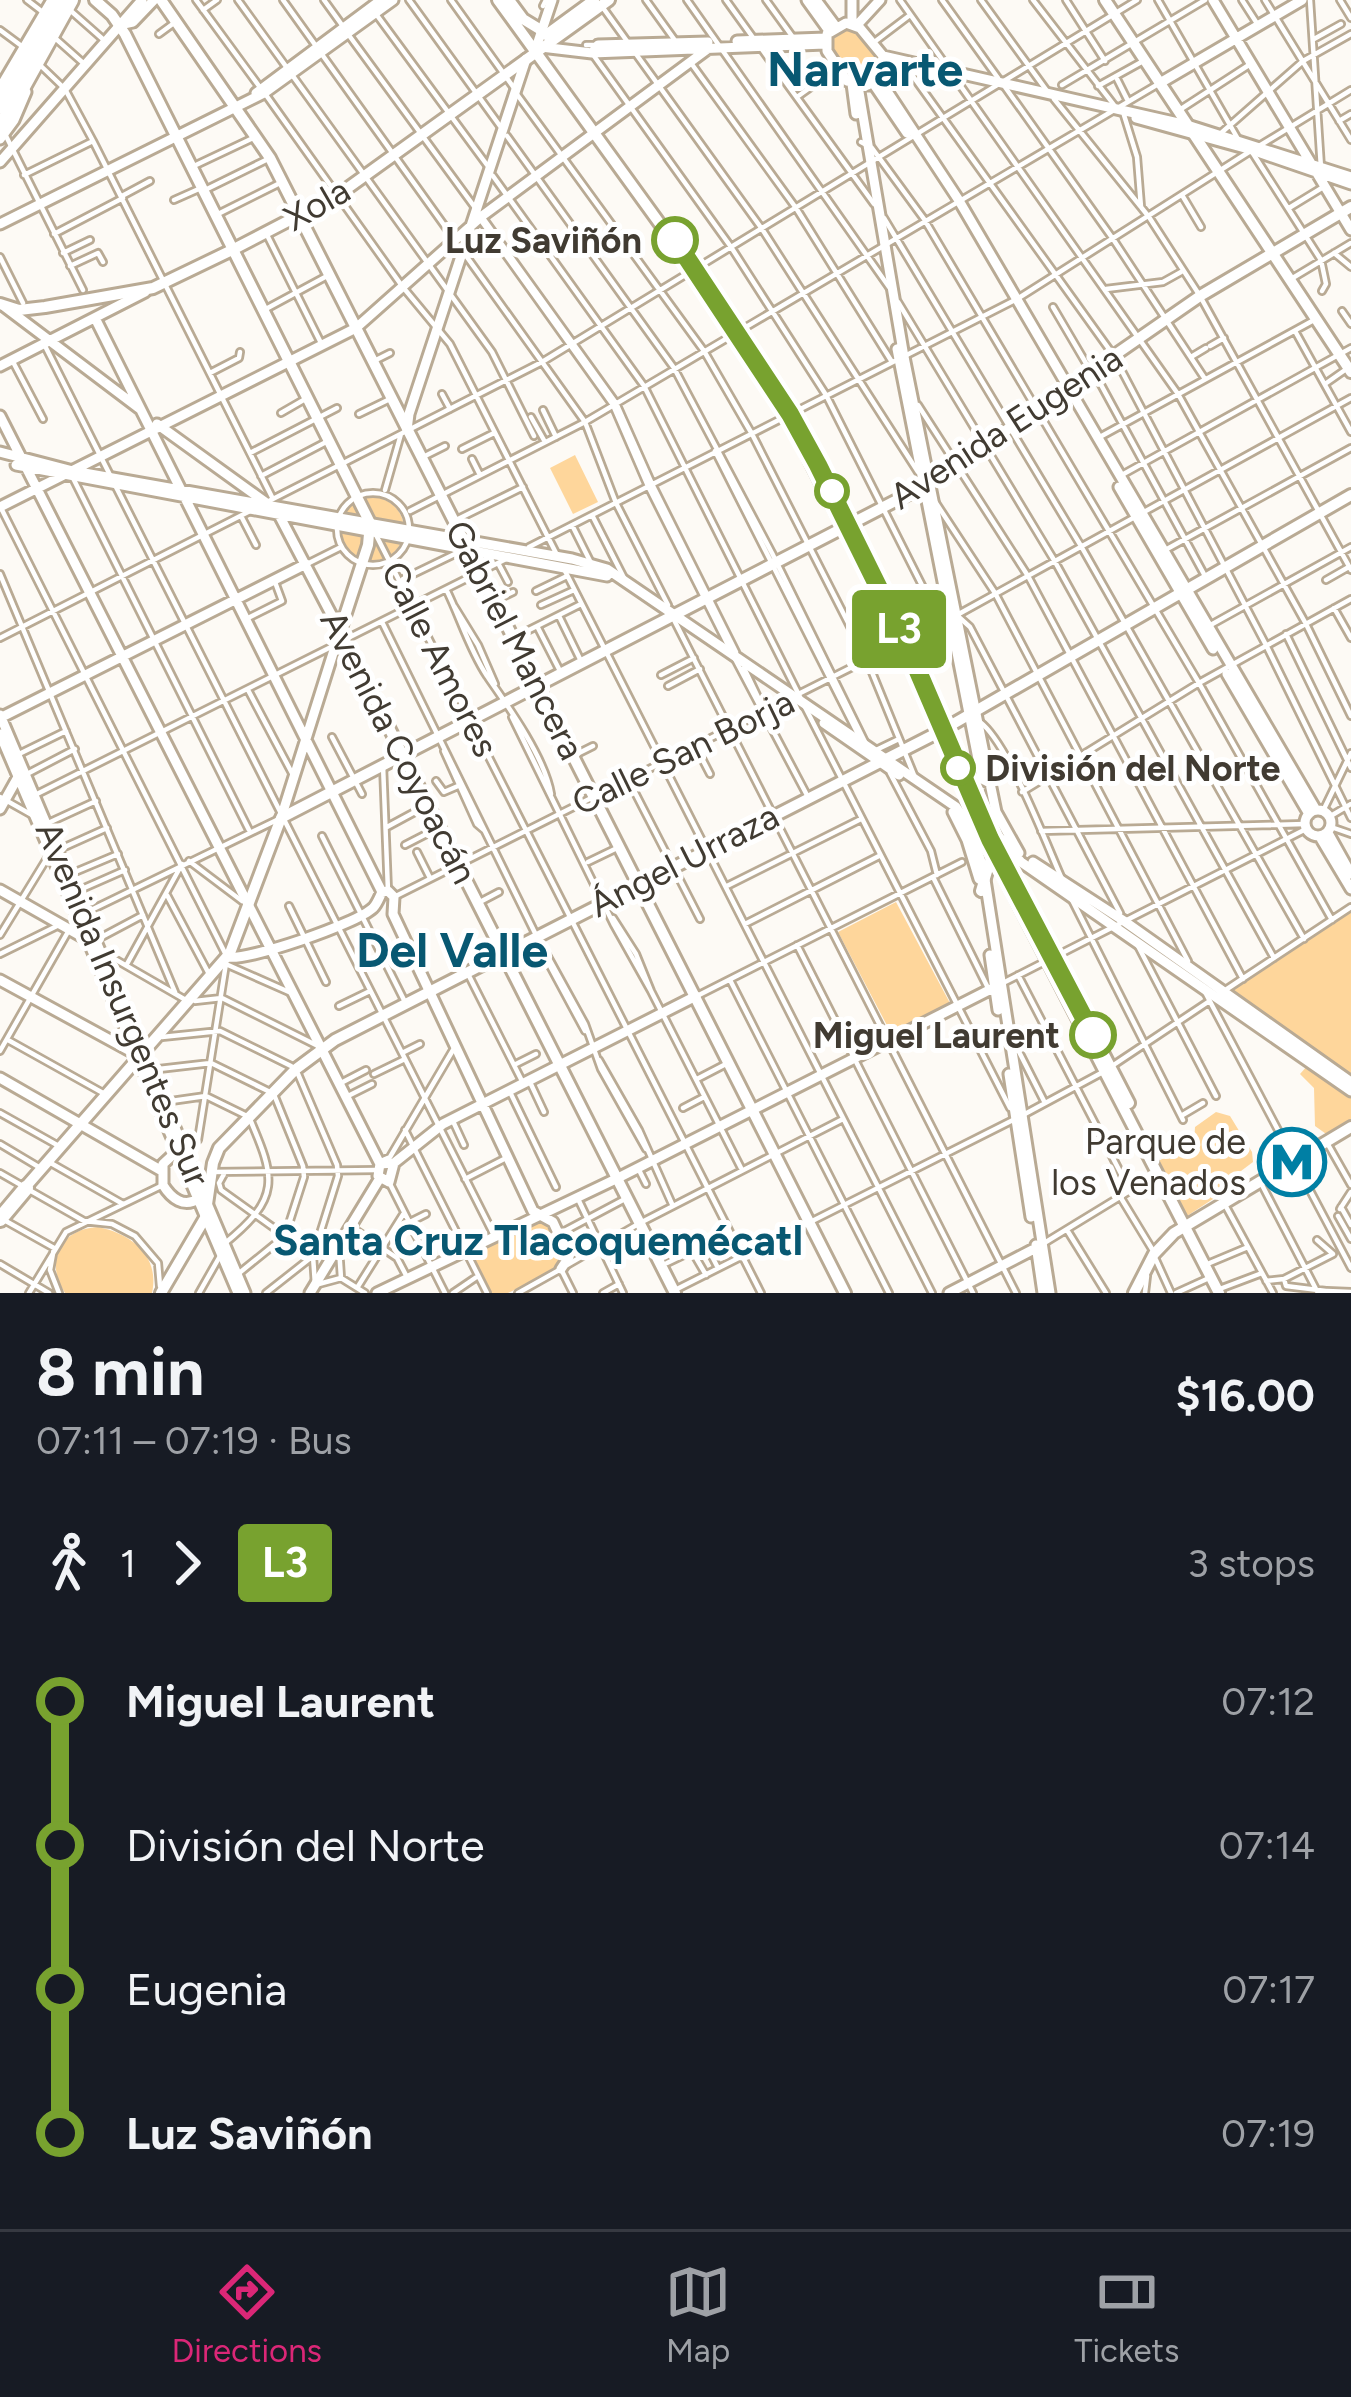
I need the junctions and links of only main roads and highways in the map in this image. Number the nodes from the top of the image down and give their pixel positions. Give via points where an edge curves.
1 (95, 0) edge
2 (157, 0) edge
3 (393, 0) edge
4 (498, 0) edge
5 (509, 0) edge
6 (812, 0) edge
7 (849, 0) edge
8 (880, 0) edge
9 (1105, 0) edge
10 (1209, 0) edge
11 (1306, 0) edge
12 (600, 1) edge
13 (68, 2) edge
14 (136, 2) edge
15 (547, 2) edge
16 (373, 5) edge
17 (119, 25) junction
18 (839, 30) junction
19 (1237, 37) junction
20 (28, 46) junction
21 (536, 46) junction
22 (715, 46) junction
23 (884, 60) junction
24 (4, 67) edge
25 (876, 81) junction
26 (1160, 83) junction
27 (855, 85) junction
28 (0, 88) edge
29 (0, 102) edge
30 (234, 106) junction
31 (1190, 129) junction
32 (597, 131) junction
33 (175, 136) junction
34 (4, 137) edge
35 (1256, 147) junction
36 (0, 162) edge
37 (1317, 168) junction
38 (1351, 180) edge
39 (1346, 210) edge
40 (298, 213) junction
41 (478, 217) junction
42 (0, 224) edge
43 (1351, 230) edge
44 (882, 245) junction
45 (231, 247) junction
46 (1273, 253) junction
47 (160, 283) junction
48 (8, 306) edge
49 (95, 318) junction
50 (356, 328) junction
51 (47, 342) junction
52 (1346, 351) edge
53 (898, 359) junction
54 (4, 362) edge
55 (289, 362) junction
56 (1350, 368) edge
57 (1066, 388) junction
58 (131, 396) junction
59 (0, 416) edge
60 (157, 429) junction
61 (406, 429) junction
62 (0, 455) edge
63 (25, 465) junction
64 (69, 474) junction
65 (925, 483) junction
66 (37, 489) junction
67 (184, 494) junction
68 (1351, 495) edge
69 (269, 506) junction
70 (0, 507) edge
71 (1139, 515) junction
72 (848, 527) junction
73 (371, 528) junction
74 (466, 543) junction
75 (306, 564) junction
76 (562, 566) junction
77 (1183, 591) junction
78 (236, 599) junction
79 (673, 614) junction
80 (953, 618) junction
81 (340, 638) junction
82 (122, 656) junction
83 (1226, 667) junction
84 (537, 684) junction
85 (798, 700) junction
86 (0, 716) edge
87 (976, 716) junction
88 (942, 730) junction
89 (305, 737) junction
90 (1, 741) edge
91 (401, 752) junction
92 (872, 753) junction
93 (22, 776) junction
94 (331, 789) junction
95 (2, 802) edge
96 (969, 812) junction
97 (996, 812) junction
98 (281, 818) junction
99 (1319, 822) junction
100 (55, 849) junction
101 (992, 851) junction
102 (1351, 874) edge
103 (639, 883) junction
104 (983, 886) junction
105 (1351, 889) edge
106 (0, 890) edge
107 (388, 894) junction
108 (249, 907) junction
109 (81, 915) junction
110 (1119, 923) junction
111 (95, 944) junction
112 (272, 949) junction
113 (502, 952) junction
114 (1050, 957) junction
115 (226, 961) junction
116 (991, 964) junction
117 (977, 966) road end
118 (0, 980) edge
119 (994, 987) junction
120 (430, 989) junction
121 (696, 996) junction
122 (1216, 997) junction
123 (321, 1048) junction
124 (135, 1052) junction
125 (559, 1064) junction
126 (1107, 1069) junction
127 (0, 1078) edge
128 (1351, 1086) edge
129 (483, 1103) junction
130 (753, 1110) junction
131 (1019, 1117) junction
132 (82, 1125) junction
133 (1351, 1126) edge
134 (180, 1148) junction
135 (394, 1163) junction
136 (381, 1170) junction
137 (162, 1171) junction
138 (617, 1178) junction
139 (26, 1188) joint
140 (207, 1196) junction
141 (538, 1216) junction
142 (205, 1218) junction
143 (1, 1220) edge
144 (1187, 1224) junction
145 (1039, 1246) junction
146 (223, 1250) junction
147 (568, 1264) road end
148 (236, 1287) edge
149 (971, 1288) edge
150 (313, 1289) edge
151 (1221, 1291) edge
152 (673, 1292) edge
153 (160, 1293) edge
154 (376, 1293) edge
155 (845, 1293) edge
156 (949, 1293) edge
157 (1047, 1293) edge
158 (1135, 1293) edge

1 - 17 main road, Calle Amores
2 - 17 main road
2 - 30 main road, Gabriel Mancera
3 - 16 main road
4 - 21 main road
5 - 21 main road
6 - 18 main road
7 - 18 main road
8 - 18 main road
9 - 26 main road
10 - 19 main road
11 - 19 main road
12 - 21 main road, Xola
13 - 20 highway
13 - 20 main road via 44,13
13 - 34 main road
13 - 34 highway
14 - 17 main road
15 - 21 main road
16 - 30 main road
17 - 33 main road, Calle Amores
17 - 34 main road via 64,88
18 - 22 main road via 797,42
18 - 23 main road via 873,43
18 - 27 main road via 838,68
19 - 26 main road
19 - 37 main road
20 - 24 main road
20 - 29 highway
21 - 22 main road
21 - 32 main road
21 - 40 main road, Xola
21 - 41 main road
22 - 32 main road
23 - 25 main road
23 - 31 main road
24 - 28 main road
25 - 27 main road
25 - 57 main road
26 - 31 main road
27 - 44 main road
30 - 33 main road
30 - 40 main road, Gabriel Mancera
31 - 35 main road
31 - 35 main road
31 - 46 main road
32 - 41 main road
32 - 72 main road via 790,414
33 - 42 main road
33 - 45 main road, Calle Amores
34 - 36 main road
35 - 37 main road
37 - 38 main road
37 - 39 main road
39 - 43 main road
39 - 46 main road, Avenida Eugenia
40 - 45 main road, Xola
40 - 45 main road, Xola
40 - 50 main road, Gabriel Mancera
41 - 50 main road
41 - 61 main road
44 - 53 main road
44 - 53 main road
45 - 47 main road, Xola
45 - 55 main road, Calle Amores
46 - 52 main road
46 - 57 main road, Avenida Eugenia
47 - 48 main road via 45,307
47 - 49 main road, Xola
48 - 51 main road, Avenida Coyoacán
49 - 51 main road, Xola
49 - 58 main road
50 - 55 main road
50 - 61 main road, Gabriel Mancera
51 - 54 main road, Xola
51 - 58 main road, Avenida Coyoacán
52 - 56 main road
53 - 65 main road via 912,453
53 - 65 main road via 914,400
55 - 60 main road
55 - 73 main road, Calle Amores
57 - 65 main road, Avenida Eugenia
57 - 71 main road
57 - 71 main road
58 - 60 main road, Avenida Coyoacán
59 - 63 main road
60 - 64 main road
60 - 67 main road
60 - 69 main road, Avenida Coyoacán
61 - 74 main road, Gabriel Mancera
62 - 63 main road
63 - 64 main road
63 - 66 main road
64 - 66 main road
64 - 67 main road
65 - 72 main road, Avenida Eugenia
65 - 80 main road
65 - 80 main road
66 - 70 main road
66 - 82 main road
67 - 69 main road
67 - 78 main road
68 - 77 main road, Ángel Urraza
69 - 73 main road
69 - 75 main road, Avenida Coyoacán
71 - 77 main road
71 - 77 main road
72 - 79 main road, Avenida Eugenia
72 - 88 main road
73 - 74 main road
73 - 81 main road
74 - 76 main road
74 - 84 main road, Gabriel Mancera
75 - 78 main road
75 - 81 main road, Avenida Coyoacán
76 - 79 main road via 616,580
76 - 79 main road via 592,564 658,596
77 - 83 main road
77 - 83 main road
77 - 87 main road, Ángel Urraza
78 - 82 main road
78 - 89 main road
79 - 84 main road, Avenida Eugenia
79 - 85 main road
80 - 87 main road
81 - 89 main road
81 - 91 main road, Avenida Coyoacán
82 - 86 main road
82 - 108 main road
83 - 99 main road
84 - 91 main road, Avenida Eugenia
84 - 103 main road, Gabriel Mancera
85 - 92 main road
85 - 92 main road via 819,725
86 - 93 main road, Avenida Insurgentes Sur
87 - 88 main road, Ángel Urraza
87 - 97 main road via 982,779
88 - 92 main road, Ángel Urraza
88 - 96 main road
89 - 94 main road
89 - 98 main road
90 - 93 main road, Avenida Insurgentes Sur
91 - 94 main road, Avenida Eugenia
91 - 113 main road, Avenida Coyoacán
92 - 96 main road
92 - 96 main road
92 - 103 main road, Ángel Urraza via 842,780
93 - 95 main road
93 - 100 main road, Avenida Insurgentes Sur
93 - 100 main road, Avenida Insurgentes Sur
94 - 98 main road, Avenida Eugenia
94 - 107 main road
96 - 97 main road
96 - 101 main road
96 - 104 main road
96 - 110 main road via 1021,862
96 - 114 main road
97 - 110 main road via 1016,850
98 - 108 main road
99 - 102 main road
99 - 105 main road
100 - 109 main road, Avenida Insurgentes Sur
100 - 109 main road, Avenida Insurgentes Sur
101 - 104 main road
101 - 114 main road
103 - 113 main road, Ángel Urraza
103 - 121 main road, Gabriel Mancera
104 - 116 main road
104 - 119 main road
106 - 111 main road
107 - 112 main road, Calle San Borja via 362,914
107 - 120 main road
108 - 112 main road
108 - 115 main road
109 - 111 main road, Avenida Insurgentes Sur
110 - 122 main road
110 - 122 main road via 1192,970
111 - 124 main road, Avenida Insurgentes Sur
111 - 124 main road, Avenida Insurgentes Sur
112 - 115 main road, Calle San Borja
112 - 123 main road
113 - 120 main road, Ángel Urraza
113 - 125 main road, Avenida Coyoacán
114 - 126 main road
115 - 124 main road
116 - 117 main road
116 - 119 main road
118 - 124 main road
119 - 130 main road
119 - 131 main road
119 - 131 main road via 1004,1086
120 - 123 main road, Ángel Urraza
120 - 129 main road
121 - 125 main road
121 - 130 main road, Gabriel Mancera
122 - 128 main road
123 - 136 main road
123 - 140 main road, Ángel Urraza via 219,1148
124 - 132 main road
124 - 134 main road, Avenida Insurgentes Sur
124 - 134 main road, Avenida Insurgentes Sur
125 - 129 main road
125 - 138 main road, Avenida Coyoacán
126 - 144 main road
126 - 144 main road
127 - 132 main road
129 - 135 main road
129 - 141 main road
130 - 138 main road
130 - 155 main road, Gabriel Mancera
131 - 145 main road
132 - 137 main road
132 - 139 main road
133 - 144 main road
134 - 137 main road
134 - 140 main road, Avenida Insurgentes Sur
135 - 136 main road
135 - 136 main road
136 - 150 main road
137 - 140 main road via 163,1185 179,1201
138 - 141 main road
138 - 152 main road, Avenida Coyoacán
139 - 143 highway
140 - 142 main road, Ángel Urraza
140 - 146 main road, Avenida Insurgentes Sur
141 - 147 main road via 551,1220
141 - 154 main road
142 - 146 main road, Avenida Insurgentes Sur
142 - 153 main road, Ángel Urraza
144 - 151 main road
144 - 158 main road via 1151,1259
145 - 149 main road
145 - 157 main road
146 - 148 main road, Avenida Insurgentes Sur
149 - 156 main road

